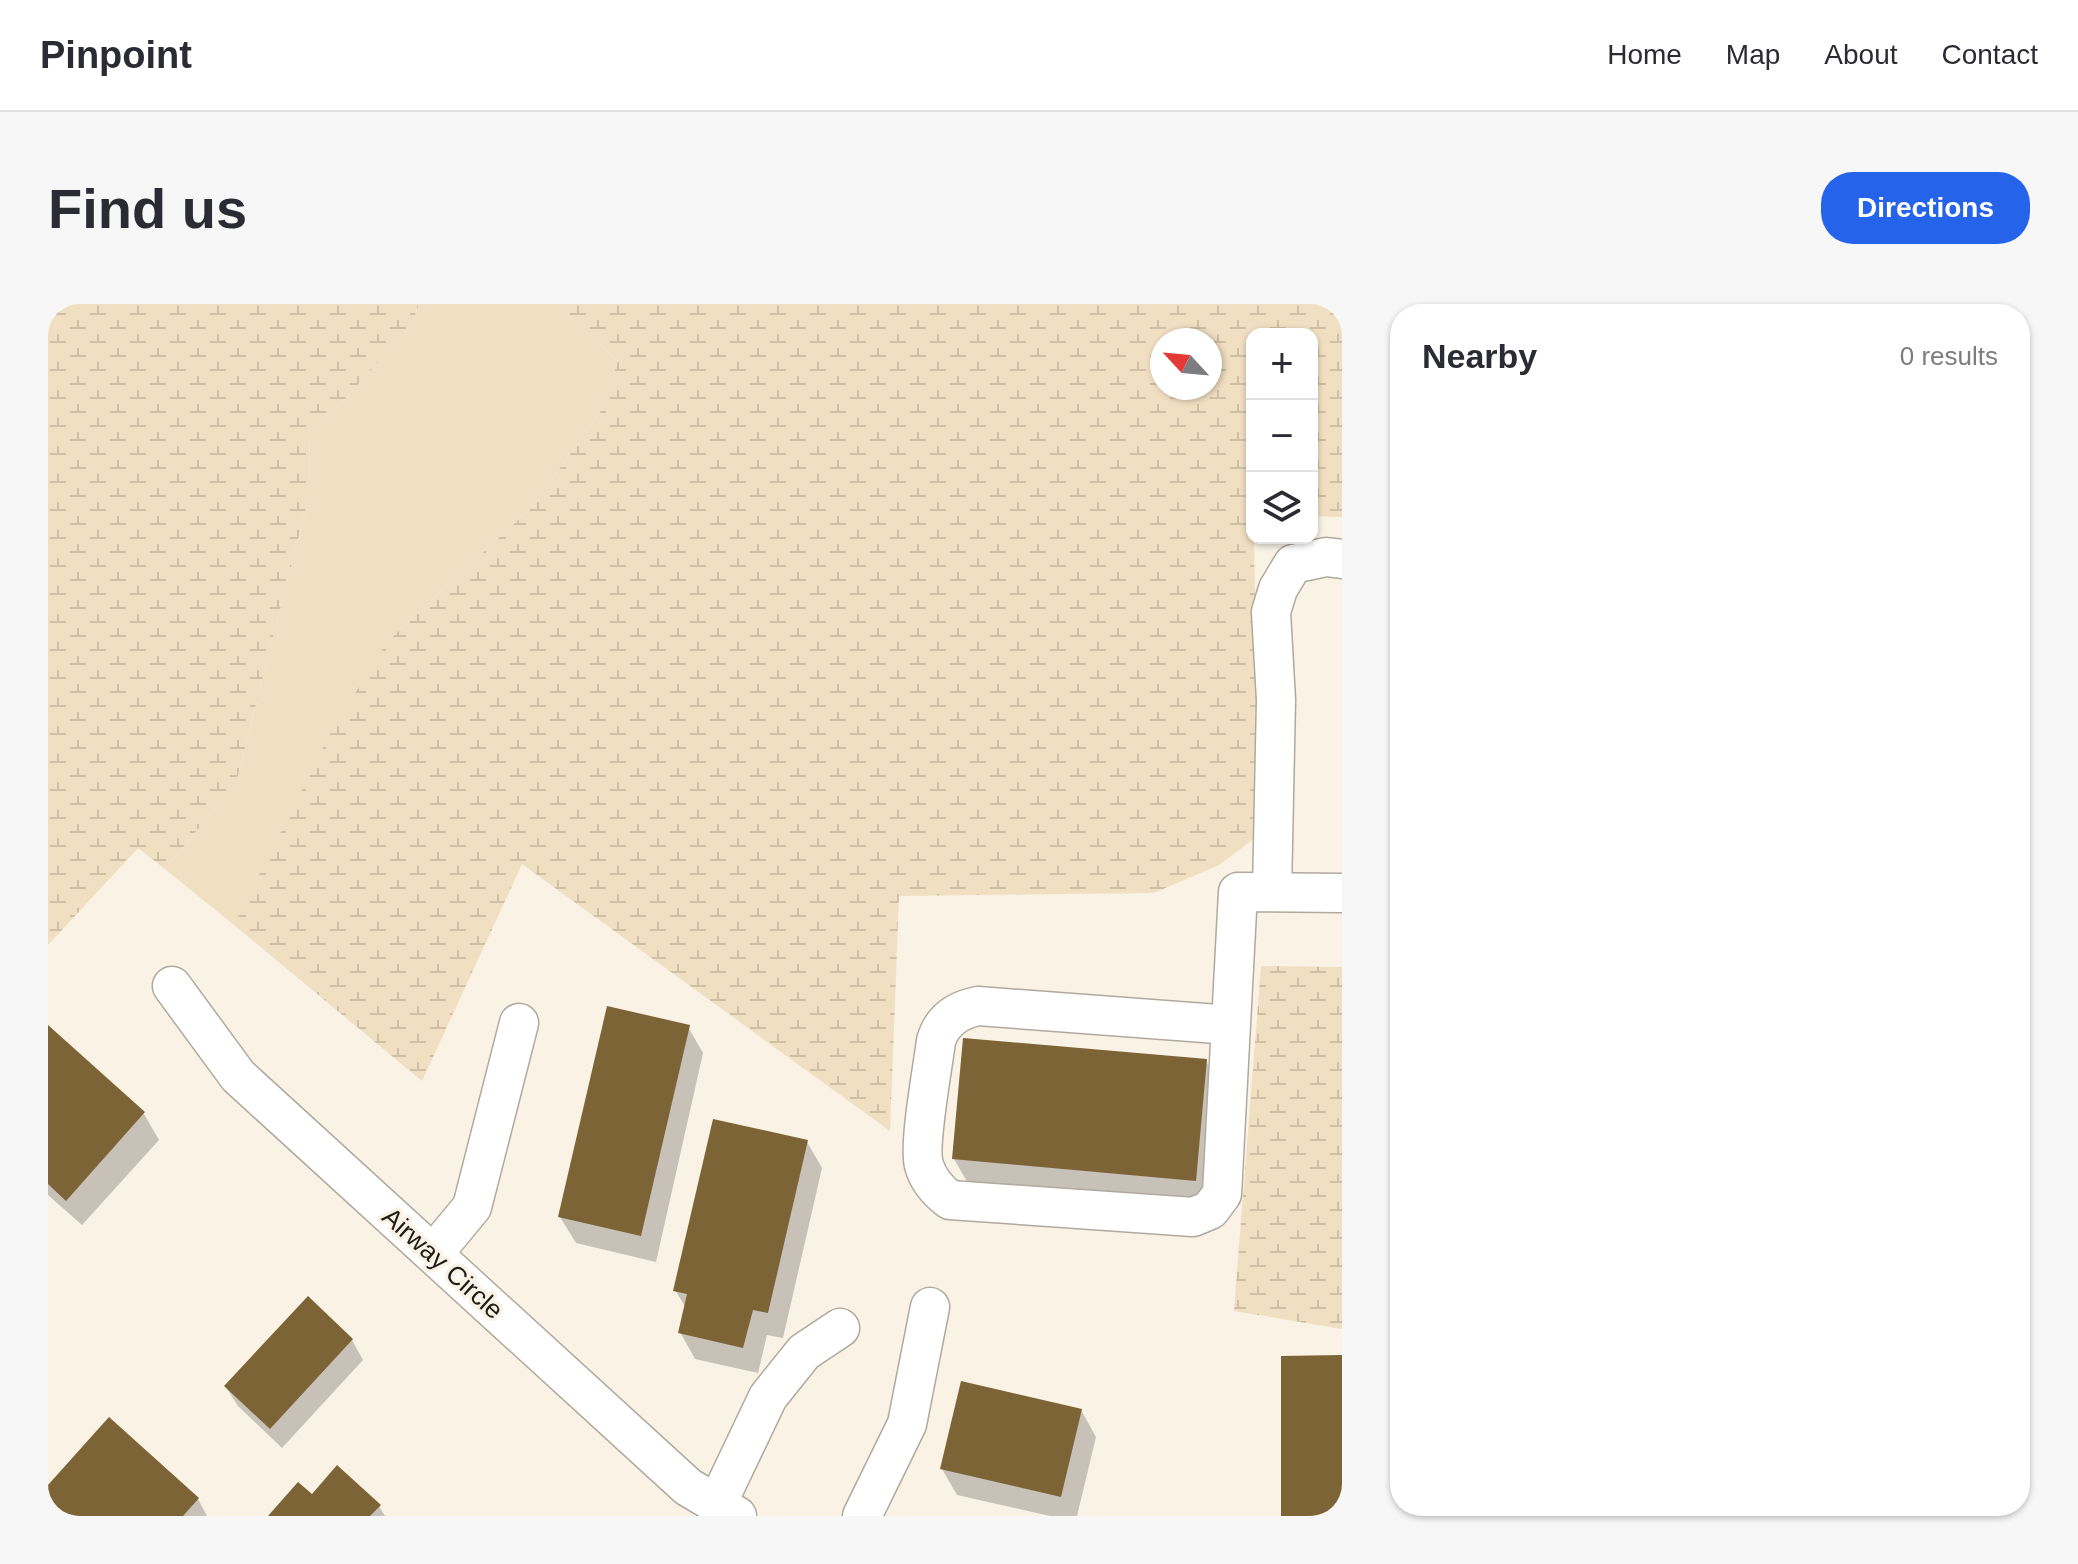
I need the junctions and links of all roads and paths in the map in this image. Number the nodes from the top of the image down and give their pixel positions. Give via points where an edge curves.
1 (1342, 559) edge
2 (1255, 892) junction
3 (1342, 893) edge
4 (172, 986) dead end
5 (519, 1023) dead end
6 (1231, 1025) junction
7 (433, 1254) junction
8 (930, 1307) dead end
9 (840, 1328) dead end
10 (727, 1510) edge
11 (862, 1516) edge

1 - 2 street via 1293,564 1271,612 1276,700
2 - 3 street
2 - 6 street
4 - 7 street, Airway Circle via 238,1076
5 - 7 street via 472,1207
6 - 6 street via 1222,1194 1203,1214 950,1200 924,1168 936,1041 942,1026 958,1012 978,1006
7 - 10 street, Airway Circle via 688,1487
8 - 11 street via 907,1424
9 - 10 street via 804,1352 768,1397

